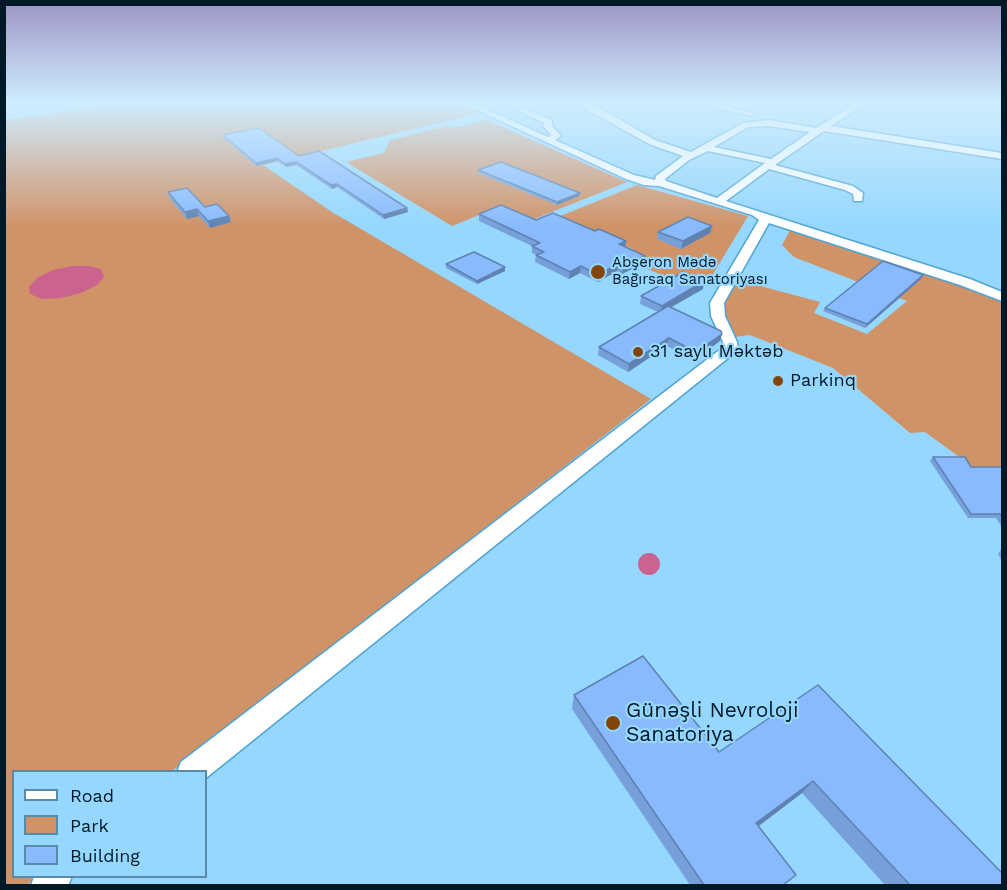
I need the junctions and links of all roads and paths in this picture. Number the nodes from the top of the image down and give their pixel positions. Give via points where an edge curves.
1 (558, 145) edge
2 (668, 145) edge
3 (711, 145) edge
4 (799, 145) edge
5 (922, 145) edge
6 (699, 152) junction
7 (1002, 156) edge
8 (770, 164) junction
9 (661, 183) junction
10 (858, 199) dead end
11 (718, 202) junction
12 (762, 216) junction
13 (1002, 297) edge
14 (192, 770) edge

1 - 9 street via 630,177
2 - 6 street
3 - 6 street
4 - 8 street
5 - 7 street
6 - 8 street
6 - 9 street via 663,174
8 - 10 street via 849,188 858,193
8 - 11 street
9 - 11 street
11 - 12 street
12 - 13 street
12 - 14 street via 765,222 717,303 718,316 730,342 728,351

